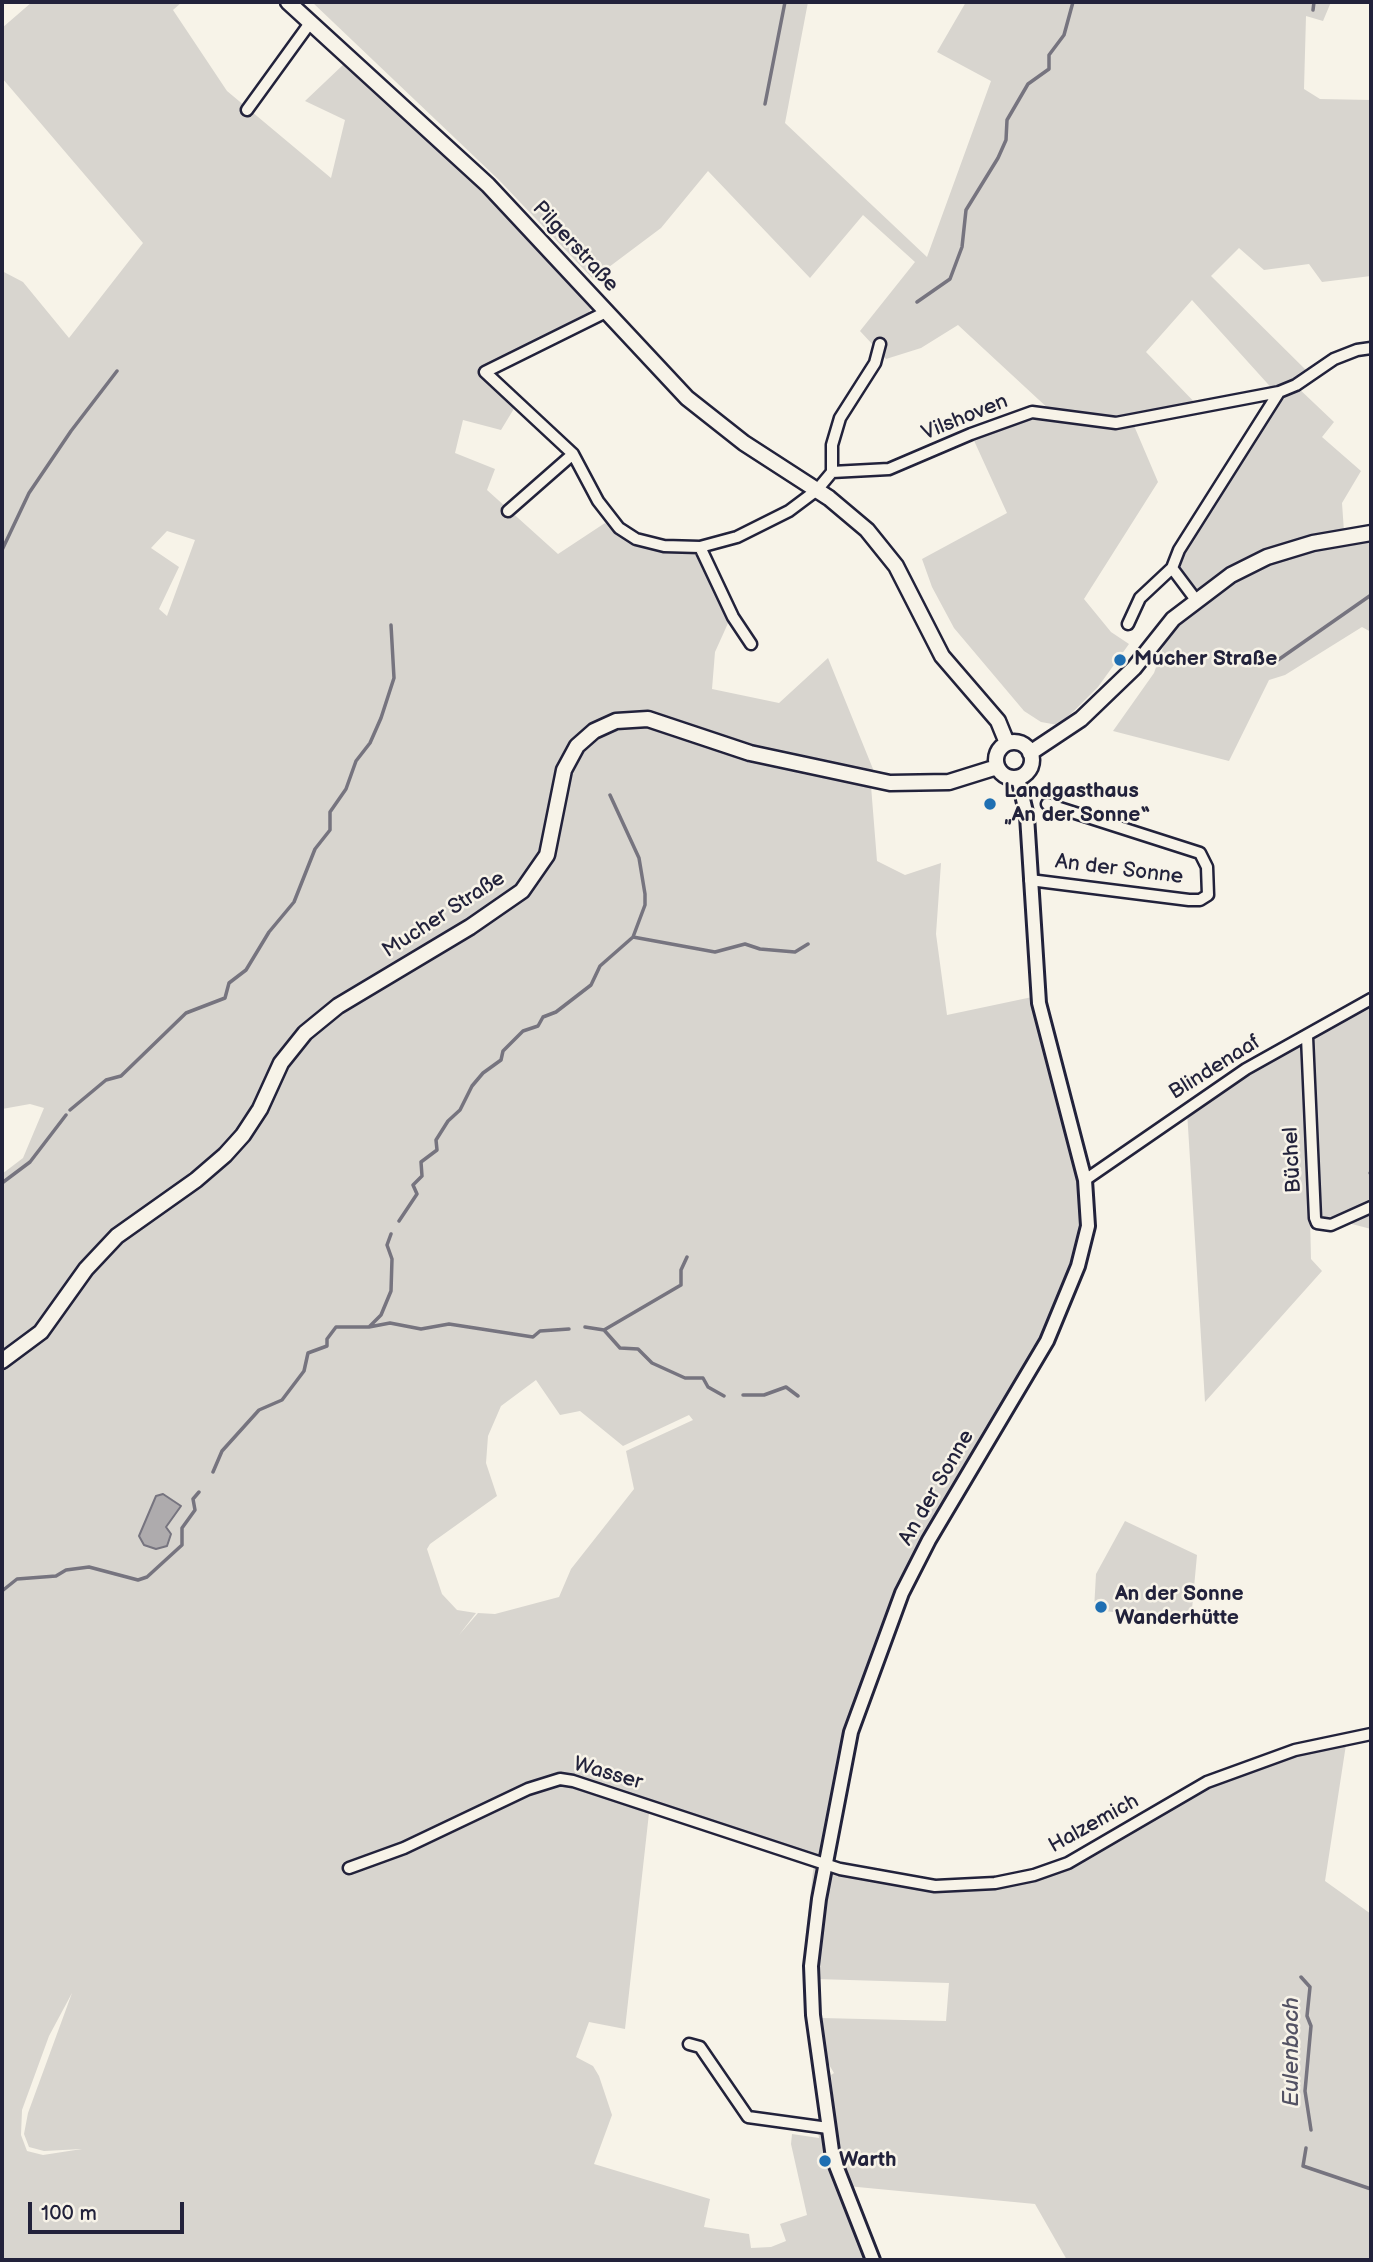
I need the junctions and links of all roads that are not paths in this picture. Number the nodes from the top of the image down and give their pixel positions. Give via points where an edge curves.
1 (288, 2) edge
2 (310, 23) junction
3 (247, 110) dead end
4 (606, 312) junction
5 (880, 344) dead end
6 (1371, 348) edge
7 (1279, 392) junction
8 (573, 454) junction
9 (832, 472) junction
10 (817, 489) junction
11 (508, 511) dead end
12 (1371, 533) edge
13 (700, 547) junction
14 (1172, 568) junction
15 (1196, 600) junction
16 (1128, 624) dead end
17 (751, 644) dead end
18 (1007, 743) junction
19 (1030, 753) junction
20 (998, 767) junction
21 (1018, 778) junction
22 (1047, 804) dead end
23 (1030, 880) junction
24 (1371, 999) edge
25 (1307, 1037) junction
26 (1085, 1180) junction
27 (1371, 1207) edge
28 (2, 1361) edge
29 (1371, 1734) edge
30 (824, 1862) junction
31 (349, 1868) dead end
32 (689, 2044) dead end
33 (828, 2128) junction
34 (873, 2260) edge

1 - 2 main road, Pilgerstraße
2 - 3 street
2 - 4 main road, Pilgerstraße via 488,185
4 - 8 street via 485,372
4 - 10 main road, Pilgerstraße via 687,398 744,443
5 - 9 street via 875,363 835,430
6 - 7 street, Vilshoven via 1334,359
7 - 9 street, Vilshoven via 1116,423 1032,412 889,469
7 - 14 street, Vilshoven
8 - 11 street
8 - 13 street via 606,514 625,533 664,546
9 - 10 street
10 - 13 street via 757,529
10 - 18 main road via 867,530 895,565 942,656 998,721
12 - 15 main road via 1267,557
13 - 17 street
14 - 15 street
14 - 16 street, Vilshoven via 1140,598
15 - 19 main road via 1173,619 1106,697
18 - 19 main road via 1017,742
18 - 20 main road via 998,752
19 - 21 main road via 1031,765
20 - 21 main road via 1006,776
20 - 28 main road, Mucher Straße via 949,782 890,783 750,753 648,719 616,721 594,731 569,757 547,855 522,891 492,914 338,1006 305,1032 281,1063 260,1110 225,1155 117,1236 86,1269 41,1332
21 - 23 street, An der Sonne via 1027,816
22 - 23 street, An der Sonne via 1200,853 1207,867 1208,895 1189,900
23 - 26 street, An der Sonne via 1038,1003
24 - 25 street, Blindenaaf
25 - 26 street, Blindenaaf via 1237,1075
25 - 27 street, Büchel via 1315,1218 1321,1225 1331,1225
26 - 30 street, An der Sonne via 1088,1226 1061,1311 1027,1379 929,1541 885,1634 851,1732
29 - 30 street, Halzemich via 1295,1750 1207,1782 1068,1863 1016,1880 935,1886
30 - 31 street, Wasser via 560,1779
30 - 33 street, An der Sonne via 811,1966
32 - 33 street via 700,2047 748,2118
33 - 34 street, An der Sonne via 844,2192

